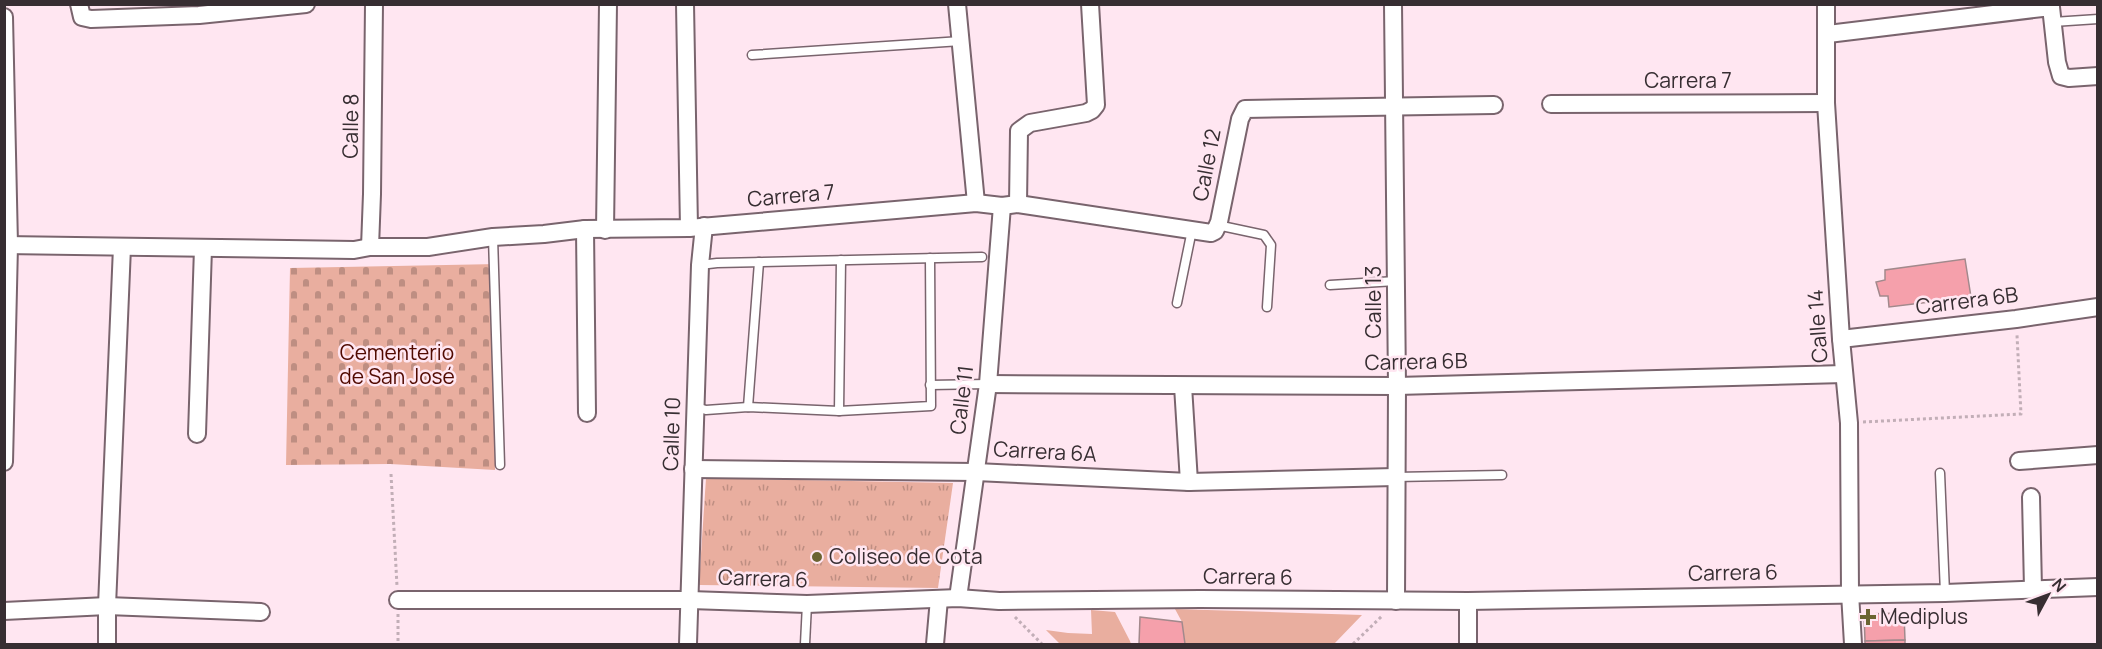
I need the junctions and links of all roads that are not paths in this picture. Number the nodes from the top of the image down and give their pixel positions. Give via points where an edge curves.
1 (79, 4) edge
2 (306, 4) edge
3 (374, 4) edge
4 (608, 4) edge
5 (685, 4) edge
6 (957, 4) edge
7 (1090, 4) edge
8 (1393, 4) edge
9 (1826, 4) edge
10 (199, 10) edge
11 (2052, 15) junction
12 (4, 17) edge
13 (2097, 19) edge
14 (1827, 34) junction
15 (961, 42) junction
16 (752, 55) dead end
17 (2097, 76) edge
18 (1826, 103) junction
19 (1551, 104) dead end
20 (1494, 105) dead end
21 (1395, 106) junction
22 (976, 203) junction
23 (1010, 205) junction
24 (696, 227) junction
25 (1216, 228) junction
26 (585, 229) junction
27 (605, 230) junction
28 (1192, 230) junction
29 (493, 237) junction
30 (7, 245) edge
31 (122, 247) junction
32 (370, 247) junction
33 (203, 248) junction
34 (982, 257) dead end
35 (930, 258) junction
36 (841, 260) junction
37 (759, 262) junction
38 (700, 265) junction
39 (1396, 281) junction
40 (1330, 285) dead end
41 (1177, 303) dead end
42 (1267, 307) dead end
43 (2097, 307) edge
44 (1841, 339) junction
45 (1844, 374) junction
46 (988, 384) junction
47 (930, 385) junction
48 (1183, 386) junction
49 (1397, 386) junction
50 (696, 407) junction
51 (748, 407) junction
52 (840, 411) junction
53 (587, 413) dead end
54 (197, 434) dead end
55 (2097, 455) edge
56 (2019, 461) dead end
57 (4, 462) edge
58 (500, 465) dead end
59 (693, 469) junction
60 (976, 471) junction
61 (1940, 473) dead end
62 (1502, 475) dead end
63 (1395, 477) junction
64 (1189, 482) junction
65 (2031, 497) dead end
66 (2097, 587) edge
67 (2033, 589) junction
68 (1850, 593) junction
69 (1945, 593) junction
70 (958, 598) junction
71 (939, 599) junction
72 (398, 600) road end
73 (690, 600) junction
74 (1468, 601) junction
75 (1396, 602) junction
76 (807, 604) junction
77 (107, 606) junction
78 (4, 611) edge
79 (261, 612) dead end
80 (107, 645) edge
81 (688, 645) edge
82 (805, 645) edge
83 (935, 645) edge
84 (1468, 645) edge
85 (1853, 645) edge

1 - 10 street via 84,19
2 - 10 street
3 - 32 street, Calle 8
4 - 27 street
5 - 24 street, Calle 10
6 - 15 street
7 - 23 street, Calle 11 via 1096,105 1086,114 1030,123 1019,131
8 - 21 street, Calle 13
9 - 14 street, Calle 14
11 - 13 lane
11 - 14 street
11 - 17 street via 2061,76
12 - 30 street
14 - 18 street, Calle 14
15 - 16 lane
15 - 22 street
18 - 19 street, Carrera 7
18 - 44 street, Calle 14
20 - 21 street
21 - 25 street, Calle 12 via 1245,109
21 - 39 street, Calle 13
22 - 23 street, Carrera 7
22 - 24 street, Carrera 7
23 - 28 street, Carrera 7
23 - 46 street, Calle 11
24 - 27 street, Carrera 7
24 - 38 street, Calle 10
25 - 28 street, Carrera 7 via 1210,232
25 - 42 lane via 1264,235 1271,245
26 - 27 street, Carrera 7
26 - 29 street, Carrera 7
26 - 53 street
28 - 41 lane
29 - 32 street, Carrera 7 via 428,247
29 - 58 lane
30 - 31 street, Carrera 7
30 - 57 street
31 - 33 street, Carrera 7
31 - 77 street
32 - 33 street, Carrera 7
33 - 54 street
34 - 35 lane
35 - 36 lane
35 - 47 lane
36 - 37 lane
36 - 52 lane
37 - 38 lane
37 - 51 lane
38 - 50 street, Calle 10
39 - 40 lane
39 - 49 street, Calle 13
43 - 44 street, Carrera 6B
44 - 45 street, Calle 14
45 - 49 street, Carrera 6B
45 - 68 street, Calle 14 via 1849,423
46 - 47 lane
46 - 48 street, Carrera 6B
46 - 60 street, Calle 11
47 - 52 lane via 931,406
48 - 49 street, Carrera 6B
48 - 64 street
49 - 63 street, Calle 13
50 - 51 lane
50 - 59 street, Calle 10
51 - 52 lane
55 - 56 street
59 - 60 street, Carrera 6A
59 - 73 street, Calle 10
60 - 64 street, Carrera 6A
60 - 70 street, Calle 11
61 - 69 lane
62 - 63 lane
63 - 64 street, Carrera 6A
63 - 75 street, Calle 13
65 - 67 street
66 - 67 street, Carrera 6
67 - 69 street, Carrera 6
68 - 69 street, Carrera 6
68 - 74 street, Carrera 6
68 - 85 street, Calle 14
70 - 71 street, Carrera 6
70 - 75 street, Carrera 6
71 - 76 street, Carrera 6
71 - 83 street
72 - 73 street, Carrera 6
73 - 76 street, Carrera 6
73 - 81 street, Calle 10
74 - 75 street, Carrera 6
74 - 84 street
76 - 82 lane
77 - 78 street
77 - 79 street
77 - 80 street

